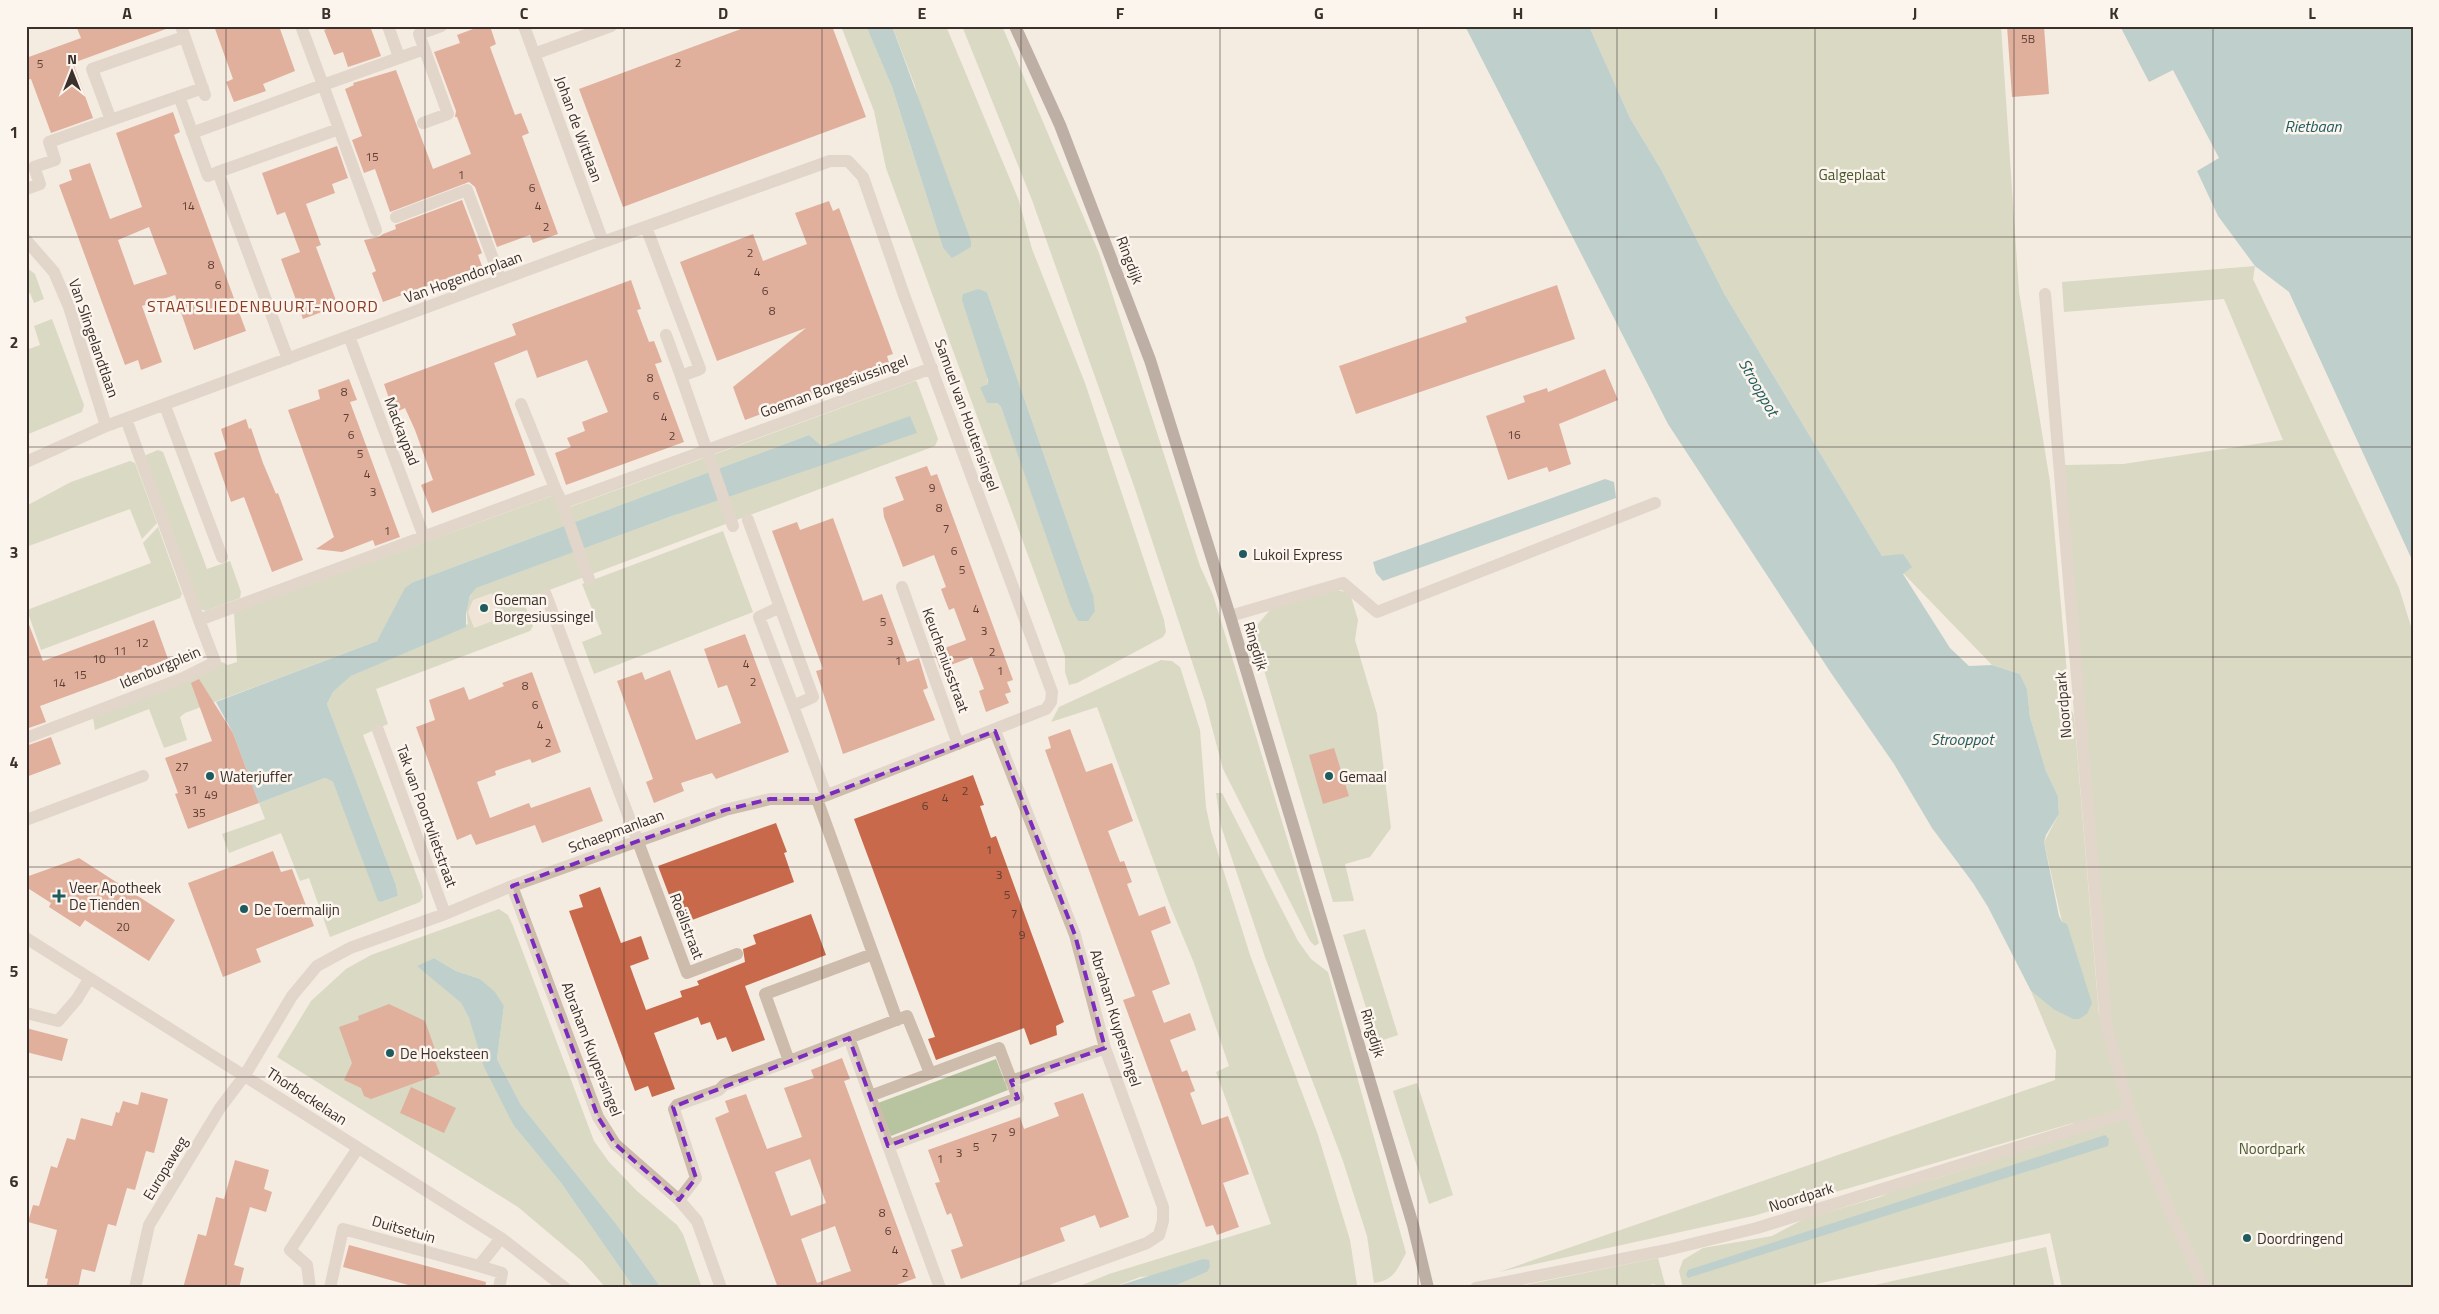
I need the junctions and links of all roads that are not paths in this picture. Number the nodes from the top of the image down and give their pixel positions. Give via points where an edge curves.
1 (301, 26) edge
2 (388, 26) edge
3 (441, 26) edge
4 (524, 26) edge
5 (611, 26) edge
6 (1015, 26) edge
7 (183, 31) edge
8 (424, 49) junction
9 (534, 54) junction
10 (399, 57) junction
11 (323, 85) junction
12 (179, 96) junction
13 (111, 120) junction
14 (423, 123) dead end
15 (339, 129) junction
16 (192, 133) junction
17 (830, 161) joint
18 (218, 172) junction
19 (26, 189) edge
20 (396, 217) dead end
21 (646, 227) junction
22 (376, 230) dead end
23 (26, 240) edge
24 (603, 242) junction
25 (501, 280) junction
26 (2045, 294) dead end
27 (666, 335) dead end
28 (349, 336) junction
29 (288, 358) junction
30 (932, 368) junction
31 (681, 376) junction
32 (521, 404) dead end
33 (165, 406) junction
34 (126, 419) junction
35 (106, 426) junction
36 (706, 449) junction
37 (26, 462) edge
38 (555, 488) junction
39 (1655, 502) dead end
40 (562, 503) junction
41 (748, 520) dead end
42 (734, 526) dead end
43 (424, 537) junction
44 (222, 557) dead end
45 (589, 579) dead end
46 (902, 587) dead end
47 (546, 595) dead end
48 (780, 607) junction
49 (1230, 616) junction
50 (199, 620) junction
51 (1051, 702) joint
52 (793, 706) junction
53 (378, 730) dead end
54 (995, 731) junction
55 (26, 738) edge
56 (958, 744) junction
57 (143, 776) dead end
58 (822, 797) junction
59 (26, 820) edge
60 (638, 841) junction
61 (512, 886) junction
62 (445, 914) junction
63 (26, 938) edge
64 (738, 954) dead end
65 (873, 954) junction
66 (89, 979) junction
67 (26, 1012) edge
68 (897, 1020) junction
69 (849, 1038) junction
70 (1105, 1048) junction
71 (789, 1061) junction
72 (930, 1074) junction
73 (245, 1075) junction
74 (1011, 1081) junction
75 (870, 1096) junction
76 (2130, 1112) junction
77 (888, 1146) junction
78 (358, 1148) junction
79 (679, 1200) junction
80 (501, 1238) junction
81 (478, 1266) junction
82 (135, 1288) edge
83 (310, 1288) edge
84 (330, 1288) edge
85 (499, 1288) edge
86 (566, 1288) edge
87 (721, 1288) edge
88 (940, 1288) edge
89 (1022, 1288) edge
90 (1428, 1288) edge
91 (1476, 1288) edge
92 (2204, 1288) edge

1 - 11 street
2 - 10 street
3 - 8 street via 419,34
4 - 9 street, Johan de Wittlaan
5 - 9 street
6 - 49 main road, Ringdijk via 1060,125 1150,360
7 - 12 street via 204,91
7 - 13 street via 92,69
8 - 10 street
8 - 14 street via 448,114
9 - 24 street, Johan de Wittlaan
10 - 11 street
11 - 15 street
11 - 16 street
12 - 13 street
12 - 16 street
13 - 19 street via 48,142 55,160 34,167 40,184
15 - 18 street
15 - 22 street
16 - 18 street via 208,176
17 - 21 street, Van Hogendorplaan
17 - 30 street, Samuel van Houtensingel via 848,161 863,177
18 - 29 street
20 - 25 street via 467,190
21 - 24 street, Van Hogendorplaan
21 - 31 street via 700,369
23 - 35 street, Van Slingelandtlaan via 54,272
24 - 25 street, Van Hogendorplaan
25 - 28 street, Van Hogendorplaan
26 - 76 street, Noordpark via 2106,1024
27 - 31 street
28 - 29 street, Van Hogendorplaan
28 - 43 street, Mackaypad
29 - 33 street, Van Hogendorplaan
30 - 36 street, Goeman Borgesiussingel
30 - 51 street, Samuel van Houtensingel via 1052,692
31 - 36 street
32 - 38 street
33 - 34 street, Van Hogendorplaan
33 - 44 street
34 - 35 street, Van Hogendorplaan
34 - 50 street
35 - 37 street, Van Hogendorplaan
36 - 40 street, Goeman Borgesiussingel
36 - 42 street
38 - 40 street
38 - 43 street
39 - 49 street via 1377,612 1343,583
40 - 45 street
41 - 48 street
43 - 50 street, Idenburgplein
46 - 56 street, Keucheniusstraat
47 - 60 street
48 - 52 street via 813,697
48 - 52 street via 759,617
49 - 90 main road, Ringdijk via 1413,1225
50 - 55 street, Idenburgplein via 215,662 183,678
51 - 54 street, Schaepmanlaan via 1046,709
52 - 58 street
53 - 62 street, Tak van Poortvlietstraat
54 - 56 street, Schaepmanlaan
54 - 70 street, Abraham Kuypersingel via 1075,935
56 - 58 street, Schaepmanlaan
57 - 59 street
58 - 60 street, Schaepmanlaan via 770,799 725,810
58 - 65 street
60 - 61 street, Schaepmanlaan
60 - 64 street, Roëllstraat via 687,973
61 - 62 street, Schaepmanlaan
61 - 79 street, Abraham Kuypersingel via 598,1117 615,1144
62 - 73 street, Schaepmanlaan via 350,948 318,966 292,996
63 - 66 street, Thorbeckelaan
65 - 68 street
65 - 71 street via 765,994
66 - 67 street via 58,1021
66 - 73 street, Thorbeckelaan
68 - 69 street
68 - 72 street via 907,1016
69 - 71 street
69 - 75 street
70 - 74 street
70 - 89 street, Abraham Kuypersingel via 1162,1207 1164,1220 1159,1235 1147,1243
71 - 79 street via 677,1105 674,1110 696,1178
72 - 74 street via 999,1048
72 - 75 street
73 - 78 street, Thorbeckelaan
73 - 82 street, Europaweg via 220,1108 149,1225
74 - 77 street via 1018,1098
75 - 77 street
76 - 91 street, Noordpark via 1757,1228 1667,1250
76 - 92 street, Noordpark
77 - 88 street
78 - 80 street, Thorbeckelaan
78 - 83 street via 290,1250 307,1265
79 - 87 street, Abraham Kuypersingel via 696,1221
80 - 81 street
80 - 86 street, Thorbeckelaan
81 - 84 street, Duitsetuin via 344,1229
81 - 85 street, Duitsetuin via 502,1273

